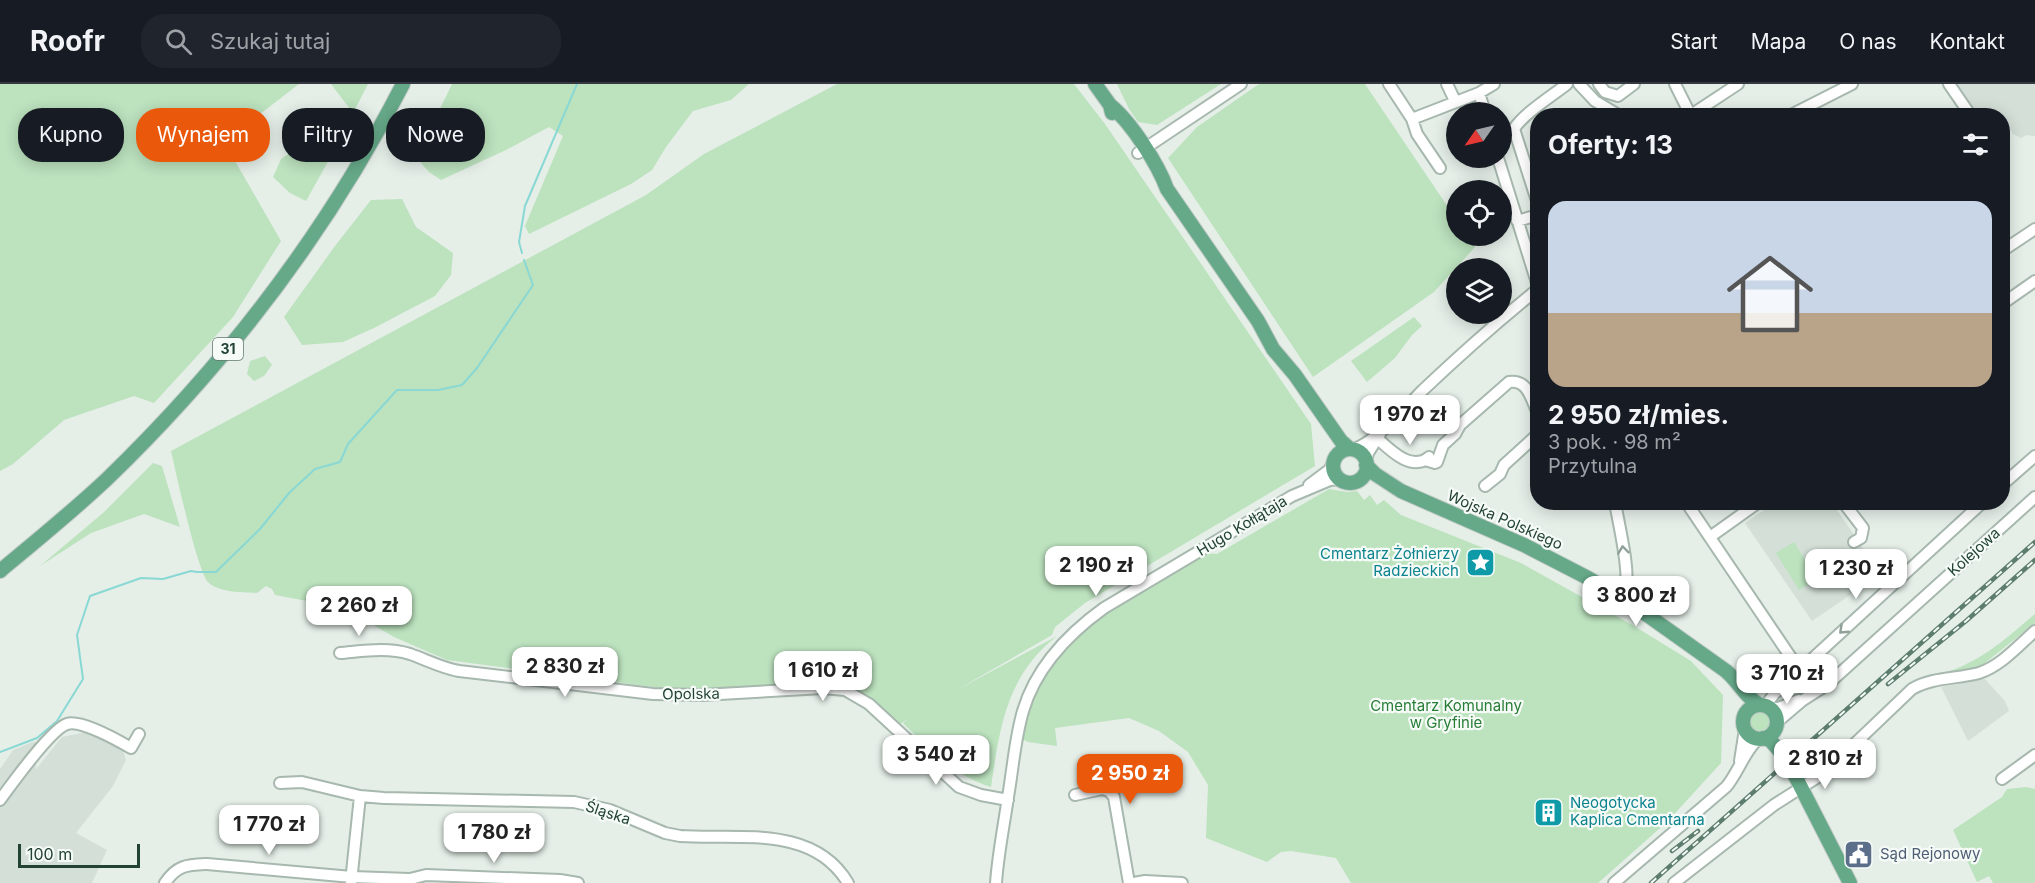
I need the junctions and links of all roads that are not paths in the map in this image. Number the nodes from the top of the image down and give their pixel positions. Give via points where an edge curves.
1 (403, 84) edge
2 (1095, 84) edge
3 (1241, 84) edge
4 (1389, 84) edge
5 (1447, 84) edge
6 (1494, 84) edge
7 (1567, 84) edge
8 (1579, 84) edge
9 (1599, 84) edge
10 (1634, 84) edge
11 (1675, 84) edge
12 (1738, 84) edge
13 (1852, 84) edge
14 (1949, 84) edge
15 (1479, 93) junction
16 (1455, 101) junction
17 (1482, 102) edge
18 (1538, 108) edge
19 (1607, 108) edge
20 (1687, 108) edge
21 (1702, 108) edge
22 (1805, 108) edge
23 (1966, 108) edge
24 (1530, 113) edge
25 (1412, 119) junction
26 (1141, 151) junction
27 (1440, 168) dead end
28 (1501, 168) edge
29 (1530, 179) edge
30 (1530, 217) edge
31 (1517, 221) junction
32 (2035, 229) edge
33 (2010, 246) edge
34 (1530, 262) edge
35 (2035, 281) edge
36 (1530, 295) edge
37 (2010, 298) edge
38 (1530, 397) edge
39 (1323, 417) junction
40 (1380, 435) junction
41 (1530, 441) edge
42 (1352, 449) junction
43 (2035, 456) edge
44 (1334, 461) junction
45 (1366, 463) junction
46 (2010, 478) edge
47 (1340, 479) junction
48 (1358, 480) junction
49 (1485, 486) dead end
50 (1304, 490) junction
51 (1401, 491) junction
52 (2035, 496) edge
53 (1616, 510) edge
54 (1691, 510) edge
55 (1748, 510) edge
56 (1849, 510) edge
57 (1974, 510) edge
58 (1710, 537) junction
59 (1854, 542) dead end
60 (0, 571) edge
61 (1619, 596) junction
62 (2035, 631) edge
63 (340, 653) dead end
64 (1713, 663) junction
65 (1800, 671) junction
66 (1803, 700) junction
67 (1764, 706) junction
68 (1745, 714) junction
69 (1776, 725) junction
70 (1745, 729) junction
71 (139, 734) dead end
72 (1761, 738) junction
73 (2035, 755) edge
74 (1786, 758) junction
75 (1739, 768) junction
76 (2002, 779) dead end
77 (280, 783) dead end
78 (1802, 788) junction
79 (1075, 795) dead end
80 (360, 796) junction
81 (0, 800) edge
82 (1008, 800) junction
83 (352, 880) edge
84 (414, 881) edge
85 (165, 883) edge
86 (578, 883) edge
87 (848, 883) edge
88 (996, 883) edge
89 (1128, 883) edge
90 (1134, 883) edge
91 (1182, 883) edge
92 (1614, 883) edge
93 (1674, 883) edge
94 (1850, 883) edge

1 - 60 main road, 31 via 315,233 213,367 106,480
2 - 26 main road via 1118,124
3 - 26 street
4 - 25 street
5 - 16 street
6 - 15 street
7 - 18 street
8 - 19 street
9 - 10 street via 1605,92 1618,96
11 - 20 street
12 - 21 street
13 - 22 street
14 - 23 street
15 - 16 street
15 - 17 street
16 - 25 street
24 - 29 street via 1514,129
25 - 27 street via 1417,134
26 - 39 main road via 1155,177 1279,345
28 - 31 street
30 - 31 street
31 - 34 street
32 - 33 street
35 - 37 street
36 - 40 street
38 - 40 street via 1525,386 1509,382 1460,425 1443,445 1435,464 1408,461
39 - 42 main road
39 - 44 main road via 1336,452
40 - 42 street
40 - 45 street
41 - 49 street
42 - 44 main road via 1341,451
42 - 45 main road
43 - 46 street
44 - 47 main road
44 - 50 street, Hugo Kołłątaja via 1329,471
45 - 48 main road via 1365,473
45 - 51 main road, Wojska Polskiego via 1371,471
47 - 48 main road
47 - 50 street, Hugo Kołłątaja
48 - 51 main road, Wojska Polskiego
50 - 82 street, Hugo Kołłątaja via 1104,608 1058,646 1023,709
51 - 61 main road, Wojska Polskiego via 1537,551
52 - 66 street, Kolejowa via 1828,684
61 -> 53 street via 1626,580
54 - 58 street
55 - 58 street
56 - 59 street via 1863,528 1861,538
57 -> 65 street
58 - 65 street
61 - 64 main road, Wojska Polskiego
62 - 78 street via 1982,672 1921,683 1912,689 1824,773
63 - 82 street, Opolska via 398,652 459,671 653,694 702,695 823,687 845,690 869,704 958,787
64 - 67 main road, Wojska Polskiego
64 - 68 main road, Wojska Polskiego via 1738,694
65 - 67 street
66 - 67 street, Kolejowa via 1774,709
66 - 69 street, Kolejowa
67 - 68 main road via 1752,707
67 - 69 main road via 1774,714
68 - 70 main road
69 - 72 main road via 1770,735
69 - 74 main road
70 - 72 main road via 1750,736
70 - 75 street
71 - 81 street via 131,748 68,723 54,733
72 - 74 main road via 1770,740
72 - 75 street via 1752,744
73 - 76 street
74 - 78 main road
75 - 92 street via 1722,792
77 - 80 street, Śląska via 302,782
78 - 93 street via 1774,805
78 - 94 main road
79 - 89 street via 1102,789 1114,797
80 - 83 street
80 - 87 street, Śląska via 574,802 680,836 799,843 828,860
82 - 88 street, Hugo Kołłątaja
83 - 84 street
83 - 85 street via 207,864 185,865
84 - 86 street via 426,875
90 - 91 street

